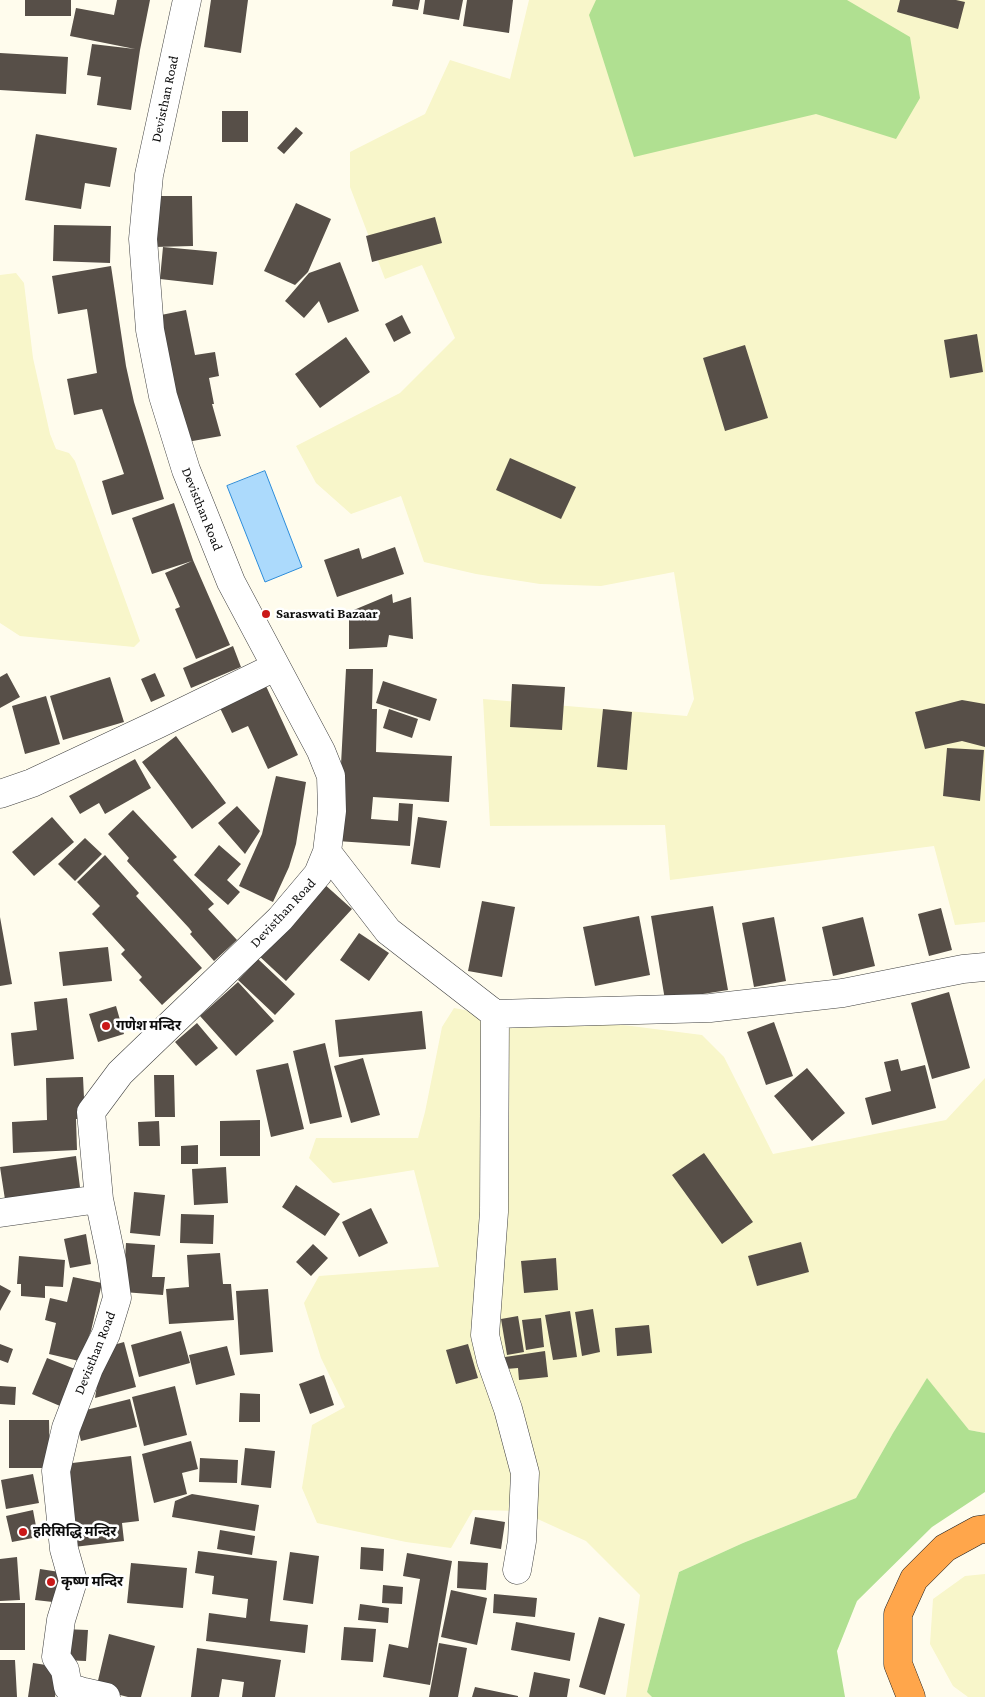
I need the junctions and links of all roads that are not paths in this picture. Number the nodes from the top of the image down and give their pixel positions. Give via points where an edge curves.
1 (187, 0) edge
2 (275, 667) junction
3 (0, 794) edge
4 (328, 852) junction
5 (985, 967) edge
6 (495, 1014) junction
7 (99, 1199) junction
8 (0, 1213) edge
9 (985, 1529) edge
10 (517, 1570) dead end
11 (106, 1697) edge
12 (911, 1697) edge

1 - 2 street, Devisthan Road via 149,175 143,239 150,330 163,396 186,470 231,582
2 - 3 street via 32,783
2 - 4 street, Devisthan Road via 321,751 331,776
4 - 6 street via 388,931
4 - 7 street, Devisthan Road via 318,874 280,919 120,1073 91,1112
5 - 6 street via 843,993 710,1008
6 - 10 street via 494,1212 485,1335 525,1473 522,1541
7 - 8 street
7 - 11 street, Devisthan Road via 117,1298 106,1334 66,1428 56,1471 64,1548 73,1581 61,1620 56,1657 65,1670 68,1686
9 - 12 highway via 946,1548 914,1579 898,1614 898,1664

